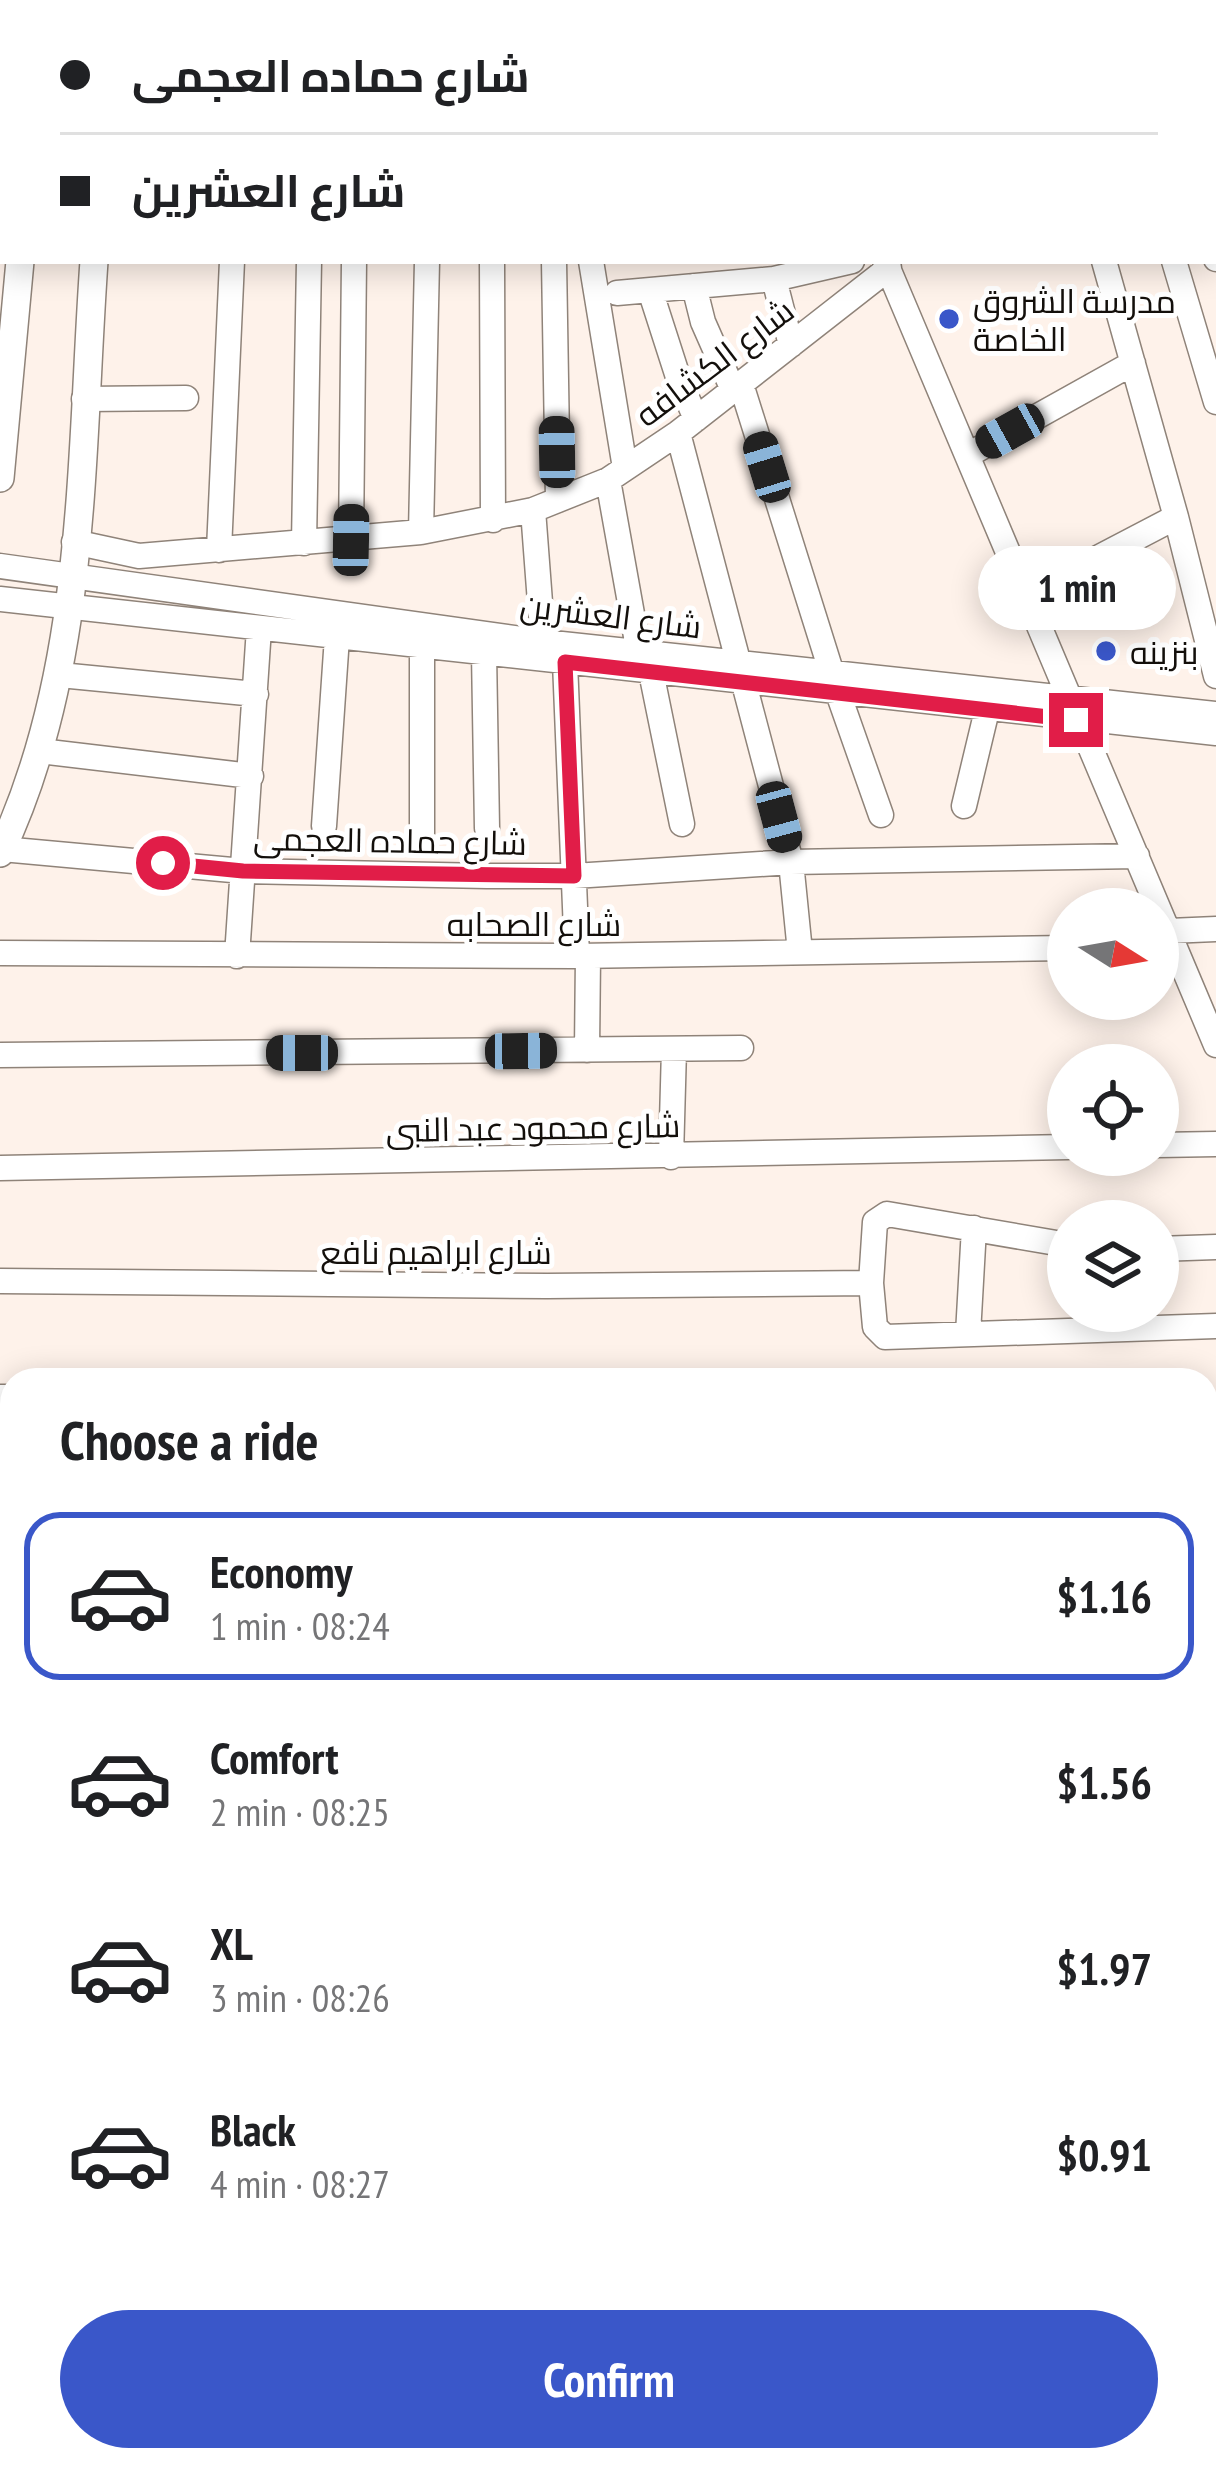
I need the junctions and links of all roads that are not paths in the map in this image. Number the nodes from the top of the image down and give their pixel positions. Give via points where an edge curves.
1 (94, 264) edge
2 (232, 264) edge
3 (308, 264) edge
4 (354, 264) edge
5 (427, 264) edge
6 (492, 264) edge
7 (554, 264) edge
8 (591, 264) edge
9 (839, 264) edge
10 (1105, 264) edge
11 (1175, 264) edge
12 (887, 265) edge
13 (13, 274) edge
14 (774, 279) junction
15 (694, 286) junction
16 (650, 290) junction
17 (617, 293) dead end
18 (791, 345) junction
19 (1133, 362) junction
20 (737, 387) junction
21 (186, 398) dead end
22 (84, 399) junction
23 (1216, 402) edge
24 (3, 423) edge
25 (687, 426) junction
26 (968, 454) junction
27 (616, 474) junction
28 (0, 478) edge
29 (558, 500) junction
30 (533, 510) junction
31 (1176, 517) junction
32 (493, 520) junction
33 (421, 532) junction
34 (351, 540) junction
35 (74, 542) junction
36 (304, 543) junction
37 (219, 550) junction
38 (0, 566) edge
39 (71, 576) junction
40 (1025, 596) junction
41 (0, 598) edge
42 (68, 609) junction
43 (259, 628) junction
44 (337, 637) junction
45 (544, 642) junction
46 (422, 646) junction
47 (484, 653) junction
48 (565, 662) junction
49 (645, 662) junction
50 (742, 673) junction
51 (60, 675) junction
52 (1216, 676) edge
53 (835, 683) junction
54 (256, 694) junction
55 (987, 710) junction
56 (1072, 710) junction
57 (1216, 714) edge
58 (1216, 733) edge
59 (40, 751) junction
60 (250, 776) junction
61 (964, 806) dead end
62 (881, 814) dead end
63 (682, 824) dead end
64 (325, 826) dead end
65 (487, 828) dead end
66 (422, 833) dead end
67 (1, 851) edge
68 (1137, 856) junction
69 (791, 862) junction
70 (243, 871) junction
71 (574, 876) junction
72 (1148, 888) edge
73 (1216, 929) edge
74 (1179, 938) edge
75 (1047, 948) edge
76 (800, 952) junction
77 (0, 953) edge
78 (237, 956) junction
79 (583, 956) junction
80 (1179, 956) edge
81 (1205, 990) edge
82 (1216, 1043) edge
83 (741, 1048) dead end
84 (674, 1049) junction
85 (587, 1050) junction
86 (0, 1055) edge
87 (1216, 1144) edge
88 (1179, 1145) edge
89 (1047, 1148) edge
90 (671, 1157) junction
91 (0, 1168) edge
92 (974, 1228) junction
93 (1047, 1240) edge
94 (1216, 1247) edge
95 (1179, 1248) edge
96 (0, 1281) edge
97 (871, 1282) junction
98 (1216, 1326) edge
99 (968, 1334) junction

1 - 22 street
2 - 37 street
3 - 36 street
4 - 34 street
5 - 33 street
6 - 32 street
7 - 29 street
8 - 27 street
9 - 14 street
10 - 19 street
11 - 23 street
12 - 18 street, شارع الكشافه
12 - 26 street
13 - 24 street
14 - 15 street
14 - 18 street
15 - 16 street
15 - 20 street
16 - 17 street
16 - 25 street
18 - 20 street, شارع الكشافه
19 - 26 street
19 - 31 street
20 - 25 street, شارع الكشافه
20 - 53 street
21 - 22 street
22 - 35 street
24 - 28 street
25 - 27 street, شارع الكشافه
25 - 50 street
26 - 40 street
27 - 29 street, شارع الكشافه
27 - 49 street
29 - 30 street, شارع الكشافه
30 - 32 street, شارع الكشافه
30 - 45 street
31 - 40 street
31 - 52 street
32 - 33 street, شارع الكشافه
33 - 34 street, شارع الكشافه
34 - 36 street, شارع الكشافه
35 - 37 street, شارع الكشافه via 139,556
35 - 39 street
36 - 37 street, شارع الكشافه
38 - 39 street, شارع العشرين
39 - 42 street
39 - 45 street, شارع العشرين
40 - 56 street
41 - 42 street, شارع العشرين
42 - 43 street, شارع العشرين
42 - 51 street
43 - 44 street, شارع العشرين
43 - 54 street
44 - 46 street, شارع العشرين
44 - 64 street
45 - 49 street, شارع العشرين
46 - 47 street, شارع العشرين
46 - 66 street
47 - 48 street, شارع العشرين
47 - 65 street
48 - 49 street, شارع العشرين
48 - 71 street
49 - 50 street, شارع العشرين
49 - 63 street
50 - 53 street, شارع العشرين
50 - 69 street
51 - 54 street
51 - 59 street
53 - 55 street, شارع العشرين
53 - 56 street, شارع العشرين
53 - 62 street
54 - 60 street
55 - 56 street, شارع العشرين
55 - 61 street
56 - 57 street, شارع العشرين
56 - 58 street, شارع العشرين
56 - 68 street
59 - 60 street
59 - 67 street
60 - 70 street
67 - 70 street, شارع حماده العجمى
68 - 69 street, شارع حماده العجمى
68 - 72 street
69 - 71 street, شارع حماده العجمى
69 - 76 street
70 - 71 street, شارع حماده العجمى
70 - 78 street
71 - 79 street
73 - 74 street
75 - 76 street, شارع الصحابه
76 - 79 street, شارع الصحابه
77 - 78 street, شارع الصحابه
78 - 79 street, شارع الصحابه
79 - 85 street
80 - 81 street
81 - 82 street
83 - 84 street
84 - 85 street
84 - 90 street
85 - 86 street
87 - 88 street
89 - 90 street, شارع محمود عبد النبى
90 - 91 street, شارع محمود عبد النبى
92 - 93 street
92 - 97 street via 879,1216
92 - 99 street
94 - 95 street
96 - 97 street, شارع ابراهيم نافع
97 - 99 street via 880,1335
98 - 99 street

